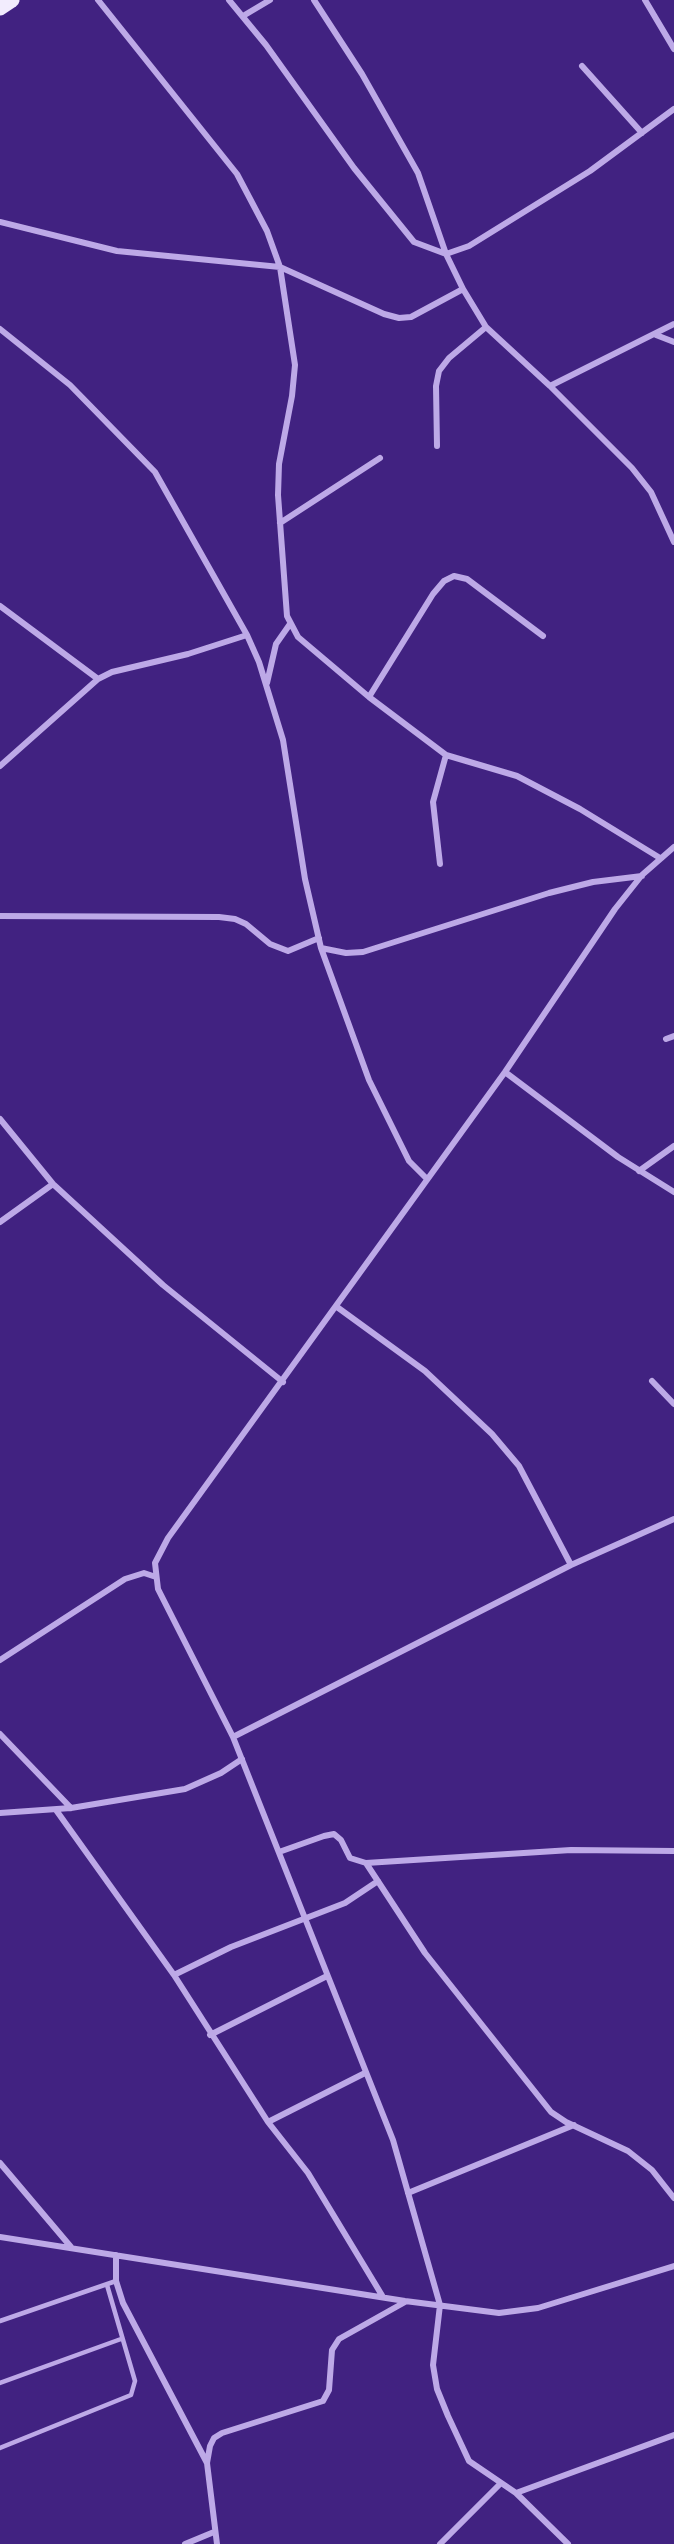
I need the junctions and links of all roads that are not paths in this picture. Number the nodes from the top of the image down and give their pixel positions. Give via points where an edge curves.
1 (12, 0) edge
2 (98, 0) edge
3 (229, 0) edge
4 (270, 0) edge
5 (314, 0) edge
6 (645, 0) edge
7 (0, 8) edge
8 (243, 16) junction
9 (674, 49) edge
10 (582, 66) dead end
11 (674, 109) edge
12 (642, 133) junction
13 (0, 222) edge
14 (446, 254) junction
15 (280, 267) junction
16 (463, 289) junction
17 (674, 324) edge
18 (486, 327) junction
19 (0, 329) edge
20 (656, 335) junction
21 (674, 342) edge
22 (550, 386) junction
23 (437, 446) dead end
24 (380, 458) dead end
25 (280, 523) junction
26 (674, 542) edge
27 (0, 606) edge
28 (290, 624) junction
29 (247, 634) junction
30 (543, 636) dead end
31 (98, 679) junction
32 (267, 686) junction
33 (369, 698) junction
34 (446, 755) junction
35 (0, 766) edge
36 (674, 847) edge
37 (660, 858) junction
38 (440, 864) dead end
39 (642, 876) junction
40 (0, 916) edge
41 (319, 938) junction
42 (321, 948) junction
43 (674, 1036) edge
44 (666, 1039) dead end
45 (505, 1072) junction
46 (0, 1119) edge
47 (674, 1146) edge
48 (639, 1171) junction
49 (427, 1179) junction
50 (53, 1184) junction
51 (674, 1192) edge
52 (0, 1222) edge
53 (337, 1306) junction
54 (652, 1381) dead end
55 (283, 1382) junction
56 (674, 1404) edge
57 (674, 1519) edge
58 (571, 1565) junction
59 (156, 1577) junction
60 (0, 1660) edge
61 (0, 1734) edge
62 (233, 1737) junction
63 (242, 1759) junction
64 (71, 1808) junction
65 (56, 1810) junction
66 (0, 1814) edge
67 (674, 1851) edge
68 (279, 1852) junction
69 (366, 1863) junction
70 (378, 1881) junction
71 (305, 1918) junction
72 (174, 1976) junction
73 (327, 1976) junction
74 (210, 2035) junction
75 (365, 2073) junction
76 (268, 2122) junction
77 (574, 2126) junction
78 (0, 2163) edge
79 (408, 2193) junction
80 (674, 2198) edge
81 (0, 2237) edge
82 (72, 2248) junction
83 (116, 2255) junction
84 (674, 2266) edge
85 (116, 2281) junction
86 (107, 2284) junction
87 (383, 2297) junction
88 (405, 2301) junction
89 (440, 2305) junction
90 (0, 2321) edge
91 (121, 2339) junction
92 (0, 2384) edge
93 (674, 2435) edge
94 (0, 2448) edge
95 (207, 2463) junction
96 (501, 2483) junction
97 (516, 2493) junction
98 (214, 2532) junction
99 (185, 2544) edge
100 (217, 2544) edge
101 (440, 2544) edge
102 (568, 2544) edge

1 - 7 main road
2 - 15 street via 237,174 267,231
3 - 8 street
4 - 8 street
5 - 14 street via 418,172
6 - 9 street
8 - 14 street via 354,168 414,242
10 - 12 street
11 - 12 street
12 - 14 street via 590,171 469,246
13 - 15 street via 117,251
14 - 16 street
15 - 16 street via 399,318 411,317
15 - 25 street via 295,365 279,465
16 - 18 street
17 - 20 street
18 - 22 street
18 - 23 street via 439,371
19 - 29 street via 70,385 155,472
20 - 21 street
20 - 22 street
22 - 26 street via 632,468 651,492
24 - 25 street
25 - 28 street
27 - 31 street
28 - 32 street via 276,644
28 - 33 street via 298,637
29 - 31 street via 172,659 132,665
29 - 32 street
30 - 33 street via 467,579 453,576 433,594
31 - 35 street
32 - 41 street via 283,740 305,879
33 - 34 street
34 - 37 street via 517,776
34 - 38 street via 433,802
36 - 37 street
37 - 39 street
39 - 42 street via 549,893 363,952
39 - 45 street via 615,909
40 - 41 street via 219,917 246,924 270,944 288,951
41 - 42 street
42 - 49 street via 369,1080 409,1161
43 - 44 street
45 - 48 street
45 - 49 street
46 - 50 street
47 - 48 street
48 - 51 street
49 - 53 street
50 - 52 street
50 - 55 street via 164,1285
53 - 55 street
53 - 58 street via 425,1371 492,1434 519,1466
54 - 56 street
55 - 59 street via 160,1551 155,1563
57 - 58 street
58 - 62 street
59 - 60 street via 144,1573 125,1579
59 - 62 street via 164,1601
61 - 64 street
62 - 63 street
63 - 64 street via 185,1789
63 - 68 street
64 - 65 street
65 - 66 street
65 - 72 street
67 - 69 street via 571,1850
68 - 69 street via 334,1834 350,1858
68 - 71 street
69 - 70 street
70 - 71 street via 345,1903
70 - 77 street via 425,1953 551,2112
71 - 72 street via 231,1947
71 - 73 street
72 - 74 street
73 - 74 street
73 - 75 street
74 - 76 street
75 - 76 street
75 - 79 street via 393,2140
76 - 87 street via 308,2173
77 - 79 street
77 - 80 street via 628,2151 652,2170
78 - 82 street
79 - 89 street
81 - 82 street
82 - 83 street
83 - 85 street
83 - 87 street
84 - 89 street via 538,2308 500,2313
85 - 86 lane
85 - 95 street via 127,2311
86 - 90 lane
86 - 91 lane
87 - 88 street
88 - 89 street
88 - 95 street via 339,2339 332,2350 329,2390 323,2401 222,2433 210,2446
89 - 96 street via 433,2365 436,2390 469,2462
91 - 92 lane
91 - 94 lane via 135,2381 131,2395
93 - 97 street
95 - 98 street
96 - 97 street
96 - 101 street
97 - 102 street
98 - 99 street
98 - 100 street

